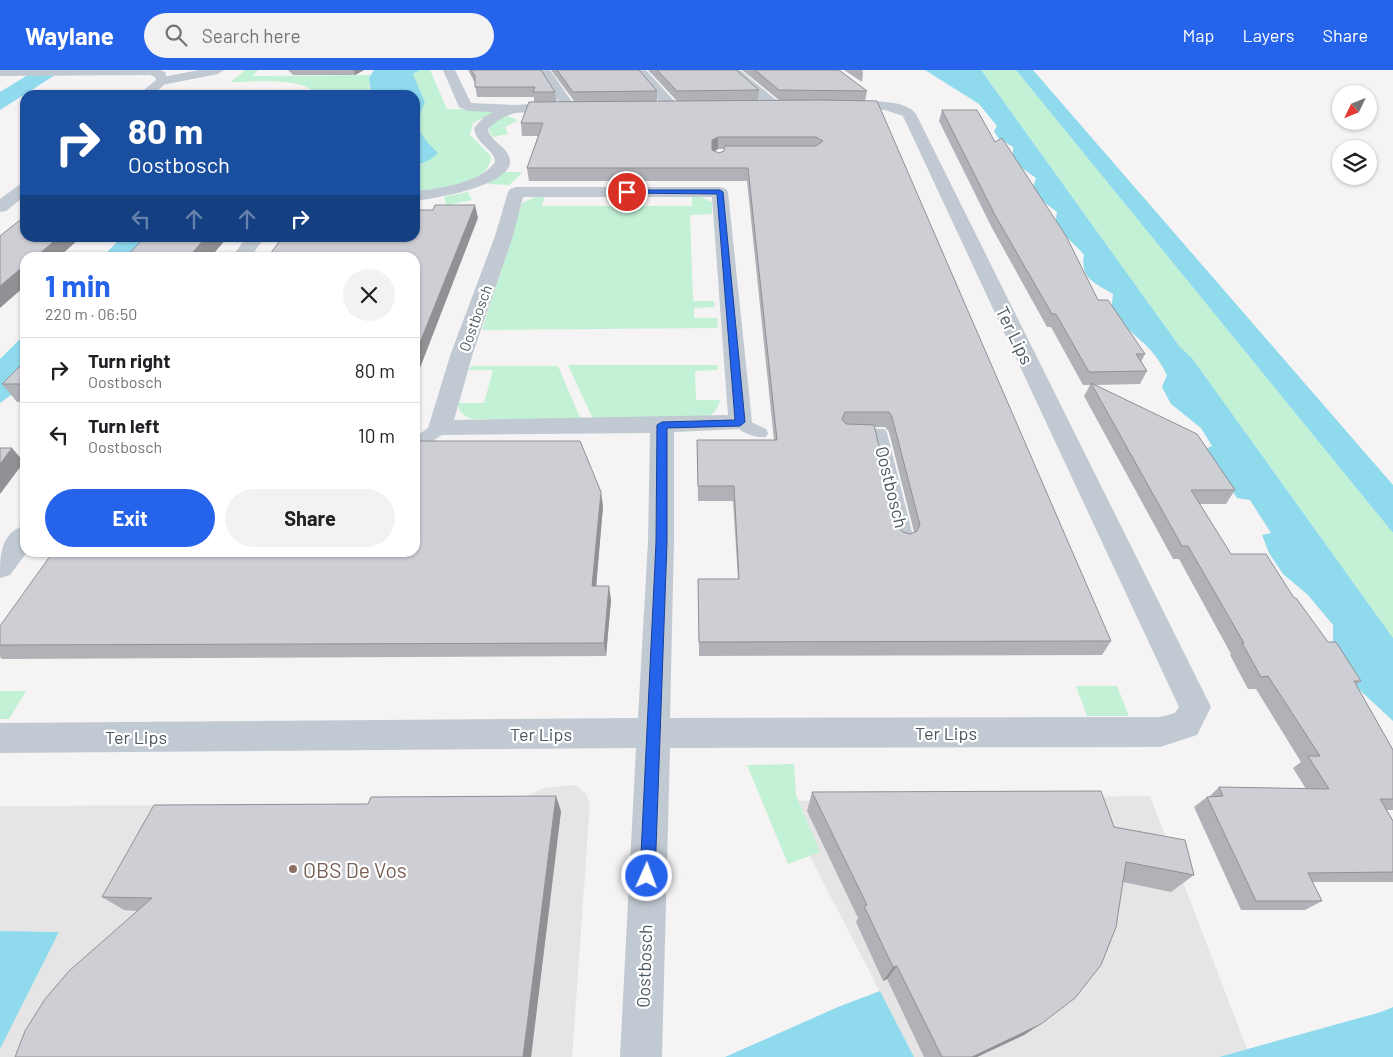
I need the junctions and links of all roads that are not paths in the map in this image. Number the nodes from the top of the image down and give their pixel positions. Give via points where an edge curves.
1 (218, 70) edge
2 (449, 70) edge
3 (544, 70) edge
4 (639, 70) edge
5 (733, 70) edge
6 (0, 72) edge
7 (162, 75) edge
8 (149, 90) edge
9 (864, 92) edge
10 (638, 106) edge
11 (738, 106) edge
12 (776, 107) junction
13 (886, 107) junction
14 (520, 108) junction
15 (20, 192) edge
16 (420, 195) edge
17 (0, 207) edge
18 (662, 425) junction
19 (440, 428) junction
20 (849, 433) edge
21 (420, 442) edge
22 (905, 540) edge
23 (20, 542) edge
24 (0, 568) edge
25 (653, 733) junction
26 (0, 738) edge
27 (641, 1057) edge

1 - 7 street
2 - 14 street via 468,107
3 - 14 street via 580,106
4 - 10 street via 681,106
5 - 12 street
6 - 7 street
7 - 8 street
9 - 13 street, Ter Lips
11 - 12 street, Ter Lips
12 - 13 street, Ter Lips
13 - 25 street, Ter Lips via 900,108 909,114 1195,707 1186,726 1160,732
14 - 16 street via 492,118 481,128 482,136 502,156 499,168 464,188
15 - 17 street
18 - 19 street, Oostbosch
18 - 19 street, Oostbosch via 750,428 720,188 516,192
18 - 25 street, Oostbosch
19 - 21 lane
20 - 22 lane, Oostbosch via 879,433
23 - 24 street
25 - 26 street, Ter Lips
25 - 27 street, Oostbosch

